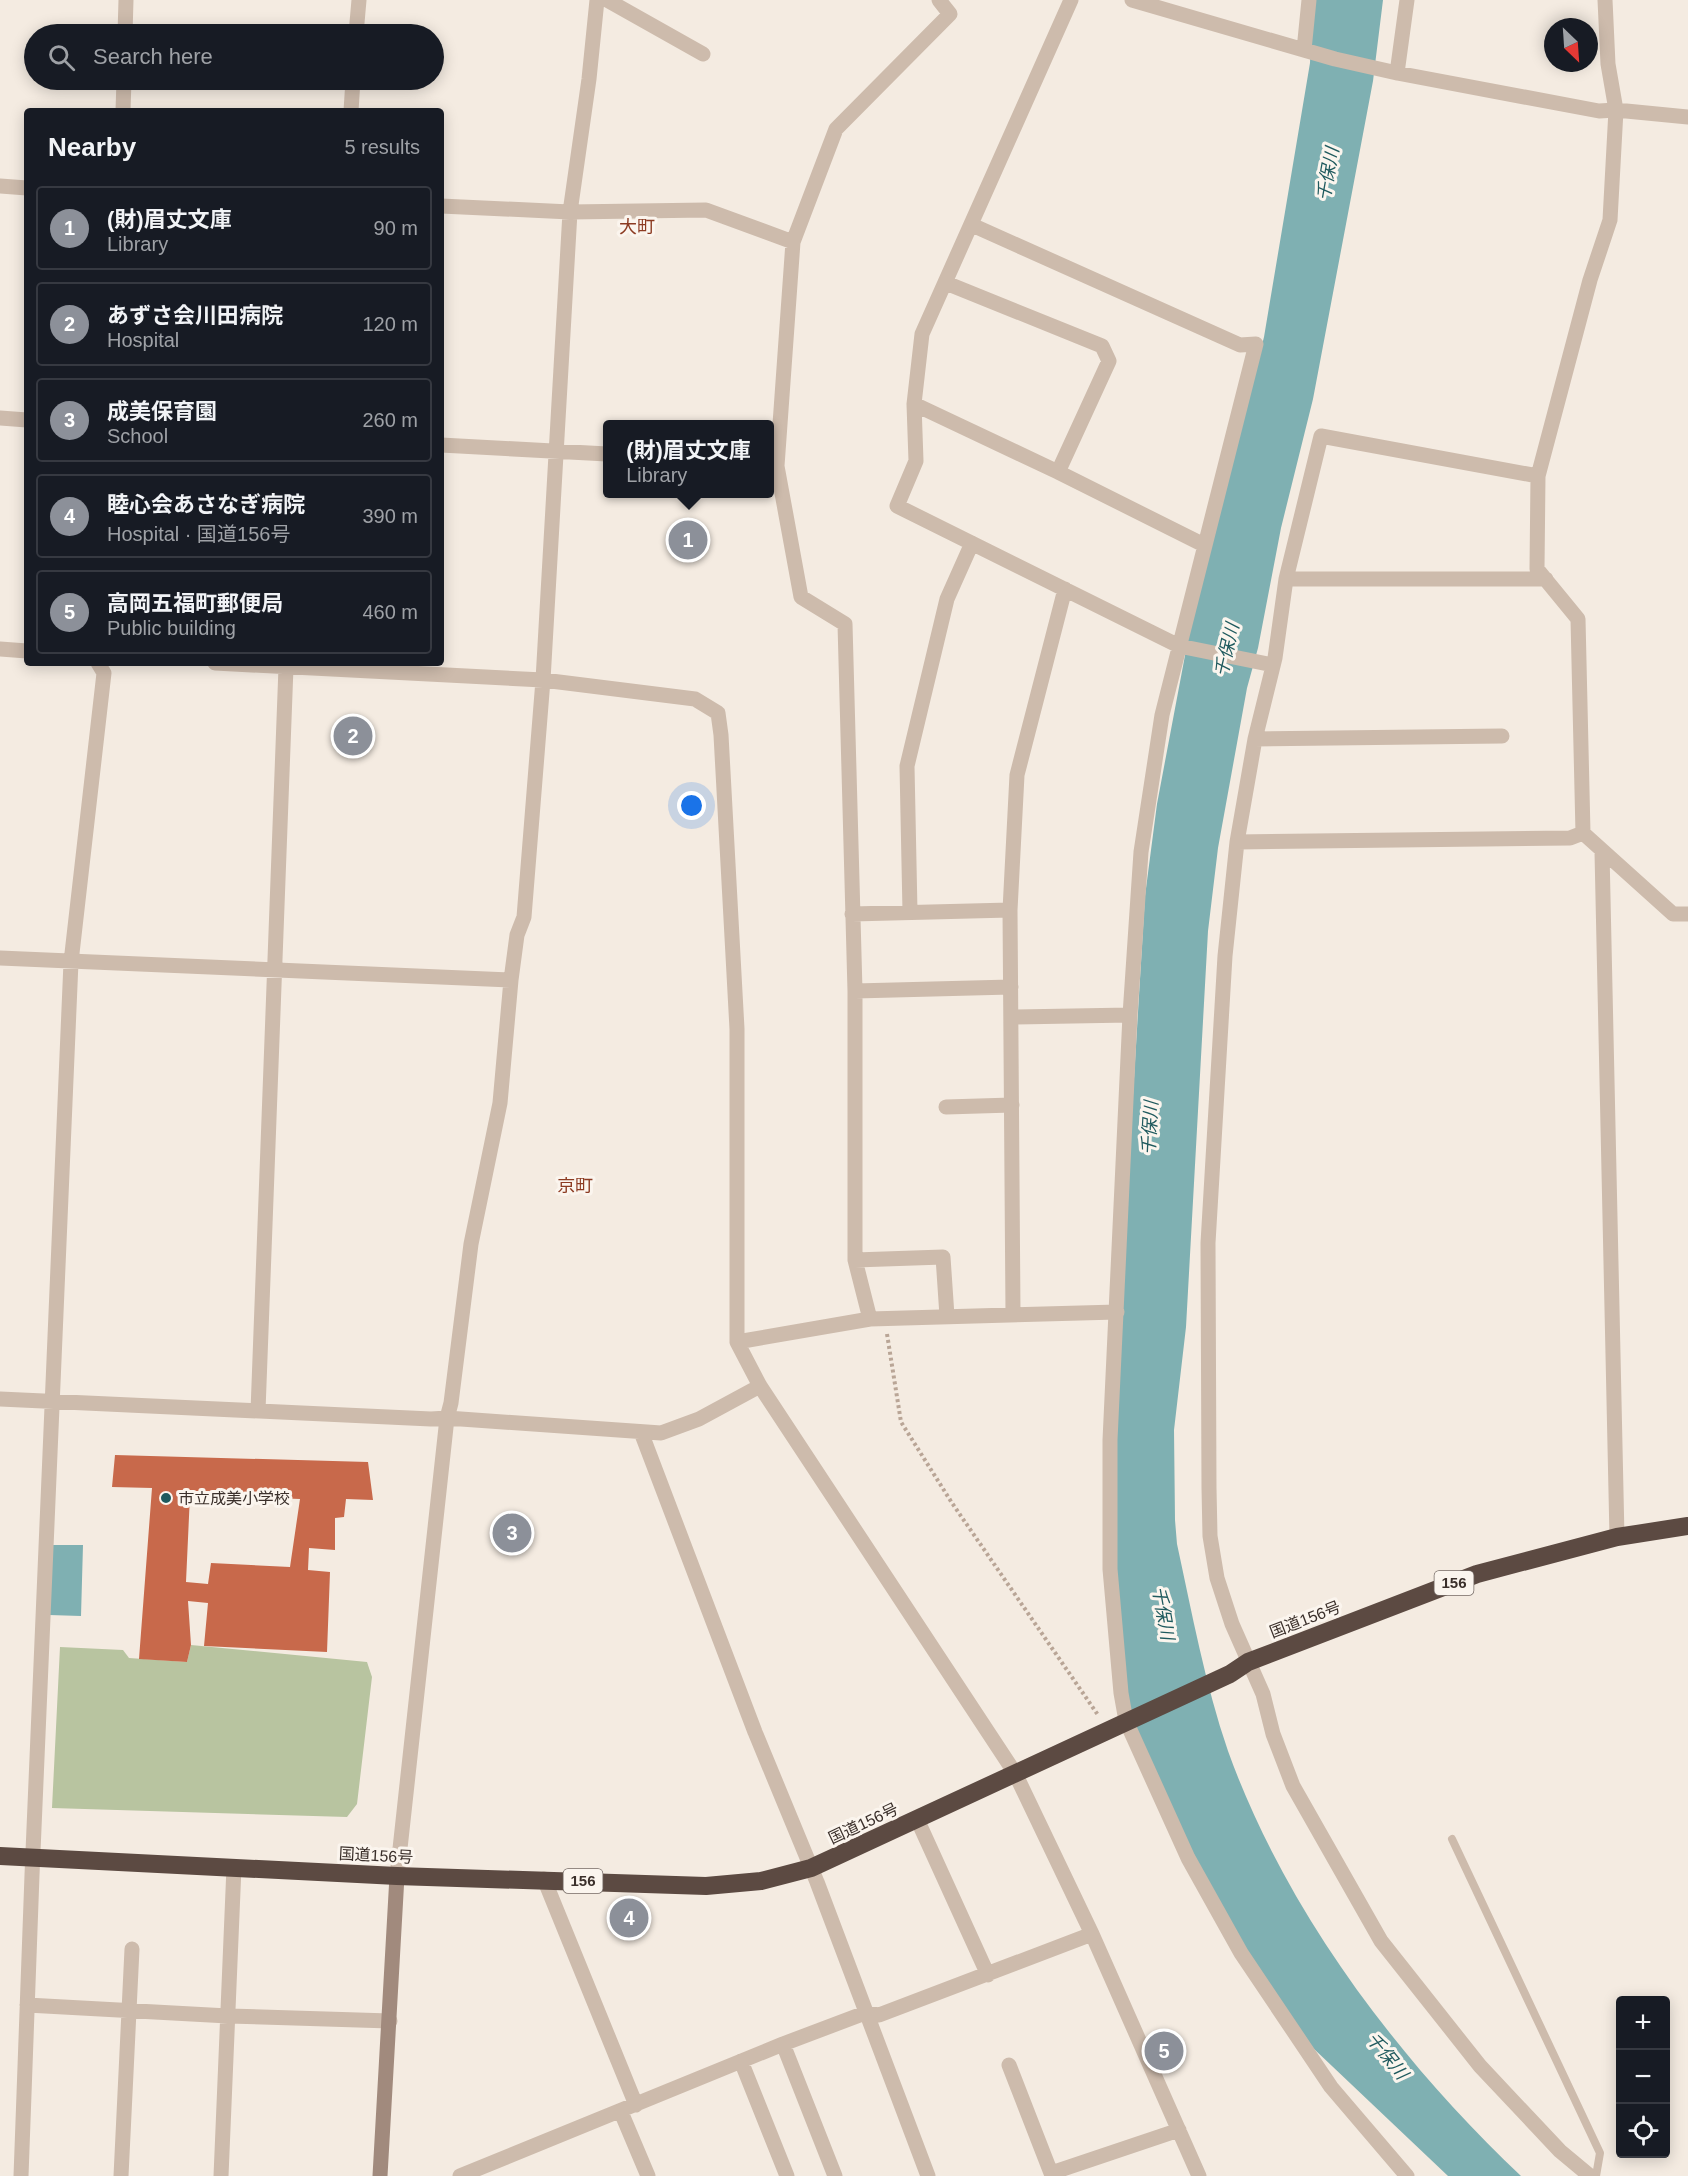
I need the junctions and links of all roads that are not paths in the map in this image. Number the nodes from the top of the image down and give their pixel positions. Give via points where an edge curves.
1 (126, 0) edge
2 (359, 0) edge
3 (597, 0) edge
4 (607, 0) edge
5 (939, 0) edge
6 (1071, 0) edge
7 (1132, 0) edge
8 (1309, 0) edge
9 (1407, 0) edge
10 (1605, 0) edge
11 (1149, 2) edge
12 (125, 24) edge
13 (358, 24) edge
14 (1304, 50) junction
15 (704, 54) dead end
16 (1393, 71) junction
17 (124, 90) edge
18 (352, 90) edge
19 (123, 108) edge
20 (351, 108) edge
21 (1616, 110) junction
22 (1688, 117) edge
23 (0, 186) edge
24 (24, 188) edge
25 (444, 206) edge
26 (570, 212) junction
27 (972, 225) junction
28 (793, 242) junction
29 (946, 283) junction
30 (914, 404) junction
31 (0, 418) edge
32 (24, 420) edge
33 (444, 445) edge
34 (558, 451) junction
35 (603, 454) edge
36 (774, 455) edge
37 (774, 471) edge
38 (1058, 472) junction
39 (1538, 476) junction
40 (972, 543) junction
41 (1204, 545) junction
42 (1286, 579) junction
43 (1546, 579) junction
44 (1065, 589) junction
45 (1182, 647) junction
46 (0, 649) edge
47 (24, 651) edge
48 (1266, 663) junction
49 (100, 666) edge
50 (268, 666) edge
51 (322, 666) edge
52 (286, 667) junction
53 (543, 680) junction
54 (1502, 736) dead end
55 (1255, 739) junction
56 (1583, 833) junction
57 (1237, 842) junction
58 (1602, 852) junction
59 (1010, 910) junction
60 (910, 912) junction
61 (852, 914) junction
62 (1688, 914) edge
63 (0, 958) edge
64 (71, 962) junction
65 (275, 969) junction
66 (511, 980) junction
67 (1011, 987) junction
68 (855, 991) junction
69 (1130, 1015) junction
70 (1011, 1017) junction
71 (1012, 1105) junction
72 (946, 1107) dead end
73 (855, 1260) junction
74 (1117, 1312) junction
75 (1013, 1314) junction
76 (947, 1316) junction
77 (877, 1318) junction
78 (737, 1342) junction
79 (760, 1386) junction
80 (0, 1399) edge
81 (53, 1401) junction
82 (258, 1410) junction
83 (447, 1418) junction
84 (641, 1432) junction
85 (1688, 1526) edge
86 (1617, 1538) junction
87 (1248, 1662) junction
88 (1129, 1720) junction
89 (1015, 1773) junction
90 (917, 1819) junction
91 (1452, 1839) dead end
92 (0, 1856) edge
93 (33, 1857) junction
94 (234, 1867) junction
95 (811, 1868) junction
96 (397, 1876) junction
97 (544, 1879) junction
98 (1092, 1934) junction
99 (132, 1949) dead end
100 (988, 1975) junction
101 (27, 2005) junction
102 (129, 2011) junction
103 (865, 2013) junction
104 (228, 2016) junction
105 (390, 2021) junction
106 (783, 2044) junction
107 (741, 2061) junction
108 (1009, 2065) dead end
109 (636, 2105) junction
110 (621, 2112) junction
111 (1179, 2130) junction
112 (496, 2169) edge
113 (21, 2176) edge
114 (121, 2176) edge
115 (221, 2176) edge
116 (380, 2176) edge
117 (460, 2176) edge
118 (648, 2176) edge
119 (787, 2176) edge
120 (835, 2176) edge
121 (928, 2176) edge
122 (1200, 2176) edge
123 (1407, 2176) edge
124 (1590, 2176) edge
125 (1596, 2176) edge

1 - 12 street
2 - 13 street
3 - 26 street
4 - 15 street
5 - 28 street via 950,14 836,129
6 - 27 street
7 - 11 street
8 - 14 street
9 - 16 street
10 - 21 street via 1608,64
11 - 14 street
14 - 16 street
16 - 21 street via 1599,111
17 - 19 street
18 - 20 street
21 - 22 street
21 - 39 street via 1610,220 1590,280
23 - 24 street
25 - 26 street
26 - 28 street via 706,210
26 - 34 street
27 - 29 street
27 - 41 street via 1240,345 1256,344
28 - 36 street
29 - 30 street via 922,334
29 - 38 street via 1102,346 1109,361
30 - 38 street
30 - 40 street via 916,461 897,506
31 - 32 street
33 - 34 street
34 - 35 street
34 - 53 street
37 - 61 street via 801,597 845,624
38 - 41 street
39 - 42 street via 1321,436
39 - 43 street via 1537,569
40 - 44 street
40 - 60 street via 947,599 907,766
41 - 45 street
42 - 43 street
42 - 48 street
43 - 56 street via 1578,619
44 - 45 street
44 - 59 street via 1017,775
45 - 48 street
45 - 69 street via 1161,715 1141,852
46 - 47 street
48 - 55 street
49 - 64 street via 104,673
50 - 52 street
51 - 52 street
51 - 53 street
52 - 65 street
53 - 66 street via 524,917 517,935
53 - 78 street via 695,699 718,713 737,1029
54 - 55 street
55 - 57 street
56 - 57 street via 1569,838
56 - 58 street
57 - 87 street via 1225,956 1208,1243 1209,1488 1210,1536 1217,1578
58 - 62 street via 1673,914
58 - 86 street
59 - 60 street
59 - 67 street
60 - 61 street
61 - 68 street
63 - 64 street
64 - 65 street
64 - 81 street
65 - 66 street
65 - 82 street
66 - 83 street via 500,1103 471,1244
67 - 68 street
67 - 70 street
68 - 73 street
69 - 70 street
69 - 74 street
70 - 71 street
71 - 72 street
71 - 75 street
73 - 76 street via 944,1257
73 - 77 street
74 - 75 street
74 - 88 street via 1110,1440 1110,1569 1121,1693
75 - 76 street
76 - 77 street
77 - 78 street
78 - 79 street
79 - 84 street via 699,1419 661,1433
79 - 89 street
80 - 81 street
81 - 82 street
81 - 93 street
82 - 83 street
83 - 84 street
83 - 96 street
84 - 95 street
85 - 86 highway, 国道156号 / 156
86 - 87 highway, 国道156号 / 156 via 1477,1574
87 - 88 highway, 国道156号 / 156
87 - 124 street via 1263,1694 1293,1786 1381,1941 1480,2066 1560,2151
88 - 89 highway, 国道156号 / 156
88 - 123 street via 1188,1858 1241,1953 1331,2087
89 - 90 highway, 国道156号 / 156
89 - 98 street
90 - 95 highway, 国道156号 / 156
90 - 100 street
91 - 125 lane via 1600,2153
92 - 93 highway, 国道156号 / 156
93 - 94 highway, 国道156号 / 156
93 - 101 street
94 - 96 highway, 国道156号 / 156
94 - 104 street
95 - 97 highway, 国道156号 / 156 via 761,1881 706,1886
95 - 103 street
96 - 97 highway, 国道156号 / 156
96 - 105 street
97 - 109 street
98 - 100 street
98 - 111 street
99 - 102 street
100 - 103 street via 879,2014
101 - 102 street
101 - 113 street
102 - 104 street
102 - 114 street
103 - 106 street
103 - 121 street
104 - 105 street
104 - 115 street
105 - 116 street
106 - 107 street
106 - 120 street
107 - 109 street
107 - 119 street
108 - 111 street via 1051,2173
109 - 110 street
110 - 112 street
110 - 118 street
111 - 122 street
112 - 117 street

